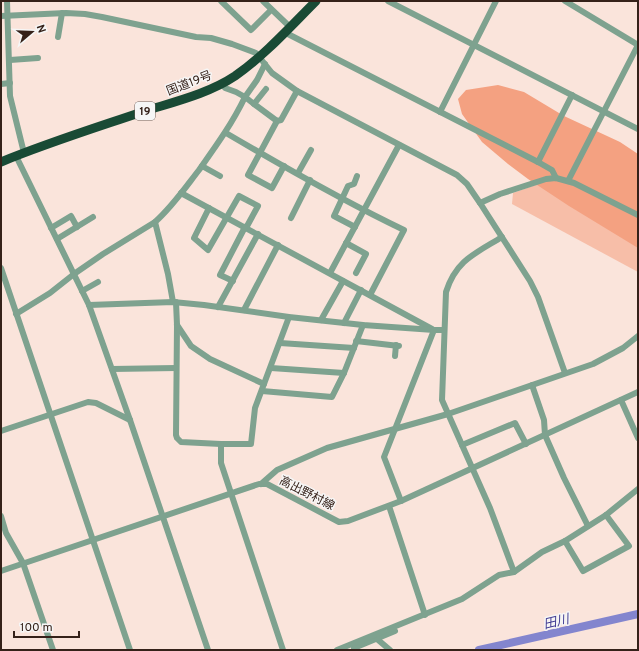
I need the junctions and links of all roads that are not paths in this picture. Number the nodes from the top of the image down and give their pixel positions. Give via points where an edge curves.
1 (7, 1) edge
2 (221, 1) edge
3 (263, 1) edge
4 (316, 1) edge
5 (388, 1) edge
6 (496, 1) edge
7 (565, 1) edge
8 (271, 10) junction
9 (62, 13) junction
10 (4, 16) edge
11 (287, 30) junction
12 (58, 37) dead end
13 (474, 45) junction
14 (638, 45) edge
15 (38, 58) dead end
16 (10, 60) junction
17 (262, 60) junction
18 (10, 83) junction
19 (223, 83) junction
20 (1, 84) edge
21 (266, 89) dead end
22 (297, 90) junction
23 (572, 95) junction
24 (245, 97) junction
25 (254, 104) junction
26 (604, 111) junction
27 (440, 112) junction
28 (277, 121) junction
29 (638, 129) edge
30 (226, 133) junction
31 (399, 146) junction
32 (311, 150) dead end
33 (260, 153) junction
34 (20, 154) junction
35 (1, 162) edge
36 (538, 162) junction
37 (202, 166) junction
38 (284, 166) junction
39 (298, 174) junction
40 (220, 176) dead end
41 (358, 176) dead end
42 (556, 178) junction
43 (310, 180) junction
44 (568, 181) junction
45 (181, 193) junction
46 (342, 198) junction
47 (480, 203) junction
48 (209, 208) junction
49 (364, 210) junction
50 (638, 215) edge
51 (93, 217) dead end
52 (227, 218) junction
53 (291, 218) dead end
54 (155, 222) junction
55 (77, 227) junction
56 (355, 227) junction
57 (51, 228) junction
58 (246, 228) junction
59 (258, 234) junction
60 (502, 237) junction
61 (57, 240) junction
62 (346, 243) junction
63 (278, 245) junction
64 (1, 268) edge
65 (330, 273) junction
66 (356, 273) dead end
67 (74, 274) junction
68 (232, 281) junction
69 (343, 281) junction
70 (98, 282) dead end
71 (82, 290) junction
72 (361, 290) junction
73 (370, 295) junction
74 (174, 302) junction
75 (89, 304) junction
76 (218, 307) junction
77 (244, 310) junction
78 (16, 314) junction
79 (289, 317) junction
80 (321, 320) junction
81 (344, 323) junction
82 (177, 325) junction
83 (364, 325) junction
84 (434, 330) junction
85 (444, 330) junction
86 (638, 336) edge
87 (357, 341) junction
88 (280, 343) junction
89 (354, 348) junction
90 (395, 356) dead end
91 (176, 368) junction
92 (271, 368) junction
93 (112, 369) junction
94 (344, 373) junction
95 (565, 373) junction
96 (264, 384) junction
97 (532, 386) junction
98 (262, 391) junction
99 (638, 392) edge
100 (621, 400) junction
101 (50, 414) junction
102 (448, 414) junction
103 (130, 420) junction
104 (395, 429) junction
105 (1, 431) edge
106 (545, 435) junction
107 (638, 438) edge
108 (221, 444) junction
109 (526, 444) junction
110 (462, 445) junction
111 (473, 469) junction
112 (261, 484) junction
113 (638, 489) edge
114 (231, 493) junction
115 (401, 501) junction
116 (389, 506) junction
117 (606, 515) junction
118 (1, 516) edge
119 (162, 517) junction
120 (588, 526) junction
121 (92, 540) junction
122 (565, 541) junction
123 (23, 564) junction
124 (1, 571) edge
125 (514, 572) junction
126 (425, 615) junction
127 (377, 639) junction
128 (54, 650) edge
129 (130, 650) edge
130 (208, 650) edge
131 (283, 650) edge
132 (337, 650) edge
133 (348, 650) edge
134 (390, 650) edge

1 - 10 street
2 - 8 street via 251,30
3 - 8 street
4 - 11 highway, 国道19号 / 19
5 - 13 street
6 - 13 street
7 - 14 street
8 - 11 street
9 - 10 street
9 - 12 street
9 - 17 street via 102,17 211,38 256,53
10 - 16 street
11 - 17 highway, 国道19号 / 19
11 - 27 street
13 - 23 street
13 - 27 street
14 - 26 street
15 - 16 street
16 - 18 street
17 - 19 highway, 国道19号 / 19
17 - 22 street via 272,73
17 - 24 street via 257,80
18 - 20 street
18 - 34 street
19 - 24 street via 226,88
19 - 34 highway, 国道19号 / 19 via 190,97
21 - 25 street
22 - 28 street via 281,120
22 - 31 street
23 - 26 street
23 - 36 street
24 - 25 street
24 - 30 street
25 - 28 street
26 - 29 street
26 - 44 street
27 - 36 street
28 - 33 street
30 - 33 street
30 - 37 street
31 - 47 street via 457,175 467,184
31 - 49 street
32 - 39 street
33 - 38 street
33 - 38 street via 248,175 272,188
34 - 35 highway, 国道19号 / 19
34 - 57 street
36 - 42 street via 552,170
37 - 40 street
37 - 45 street
38 - 39 street
39 - 43 street
41 - 46 street via 354,184 348,186
42 - 44 street
42 - 47 street via 500,194
43 - 46 street
43 - 53 street
44 - 50 street
45 - 48 street
45 - 54 street
46 - 49 street
46 - 56 street via 334,216
47 - 60 street
48 - 52 street
48 - 52 street via 194,238 208,250
49 - 56 street
49 - 73 street via 404,230
51 - 55 street
52 - 58 street
52 - 58 street via 239,196 258,206
54 - 67 street
54 - 74 street
55 - 57 street via 70,216
55 - 61 street
56 - 62 street
57 - 61 street
58 - 59 street
58 - 68 street via 220,275
59 - 63 street
59 - 68 street
60 - 85 street via 466,259 450,280 446,292
60 - 95 street via 538,297
61 - 67 street
62 - 65 street
62 - 66 street via 366,254
63 - 65 street
63 - 77 street
64 - 78 street
65 - 69 street
67 - 71 street
67 - 78 street
68 - 76 street
69 - 72 street
69 - 80 street
70 - 71 street
71 - 75 street
72 - 73 street
72 - 81 street
73 - 84 street
74 - 75 street
74 - 76 street
74 - 82 street
75 - 93 street
76 - 77 street
77 - 79 street
78 - 101 street
79 - 80 street
79 - 88 street
80 - 81 street
81 - 83 street
82 - 91 street
82 - 96 street via 191,346 210,359
83 - 84 street
83 - 87 street
84 - 85 street
84 - 104 street
85 - 102 street via 442,400
86 - 95 street via 606,358
87 - 89 street
87 - 90 street via 398,345
88 - 89 street
88 - 92 street
89 - 94 street
91 - 93 street
91 - 108 street via 177,438 181,442
92 - 94 street
92 - 96 street
93 - 103 street
94 - 98 street via 332,397
95 - 97 street
96 - 98 street
97 - 102 street
97 - 106 street via 544,420
98 - 108 street via 255,408 251,444
99 - 100 street, 高出野村線
100 - 106 street, 高出野村線
100 - 107 street
101 - 103 street via 88,402 96,403
101 - 105 street
101 - 121 street
102 - 104 street
102 - 110 street
103 - 119 street
104 - 112 street via 327,448 277,470
104 - 115 street via 384,457
106 - 109 street, 高出野村線
106 - 120 street
108 - 114 street via 221,463
109 - 110 street via 515,423
109 - 111 street, 高出野村線
110 - 111 street
111 - 115 street, 高出野村線
111 - 125 street
112 - 114 street, 高出野村線
112 - 116 street, 高出野村線 via 267,484 339,522
113 - 117 street
114 - 119 street, 高出野村線
114 - 131 street
115 - 116 street, 高出野村線
116 - 126 street
117 - 120 street
117 - 122 street via 629,546 583,571
118 - 123 street via 6,533
119 - 121 street, 高出野村線
119 - 130 street
120 - 122 street
121 - 123 street, 高出野村線
121 - 129 street
122 - 125 street via 542,552
123 - 124 street, 高出野村線
123 - 128 street
125 - 126 street via 499,575 462,599
126 - 127 street
126 - 132 street
127 - 133 street
127 - 134 street

